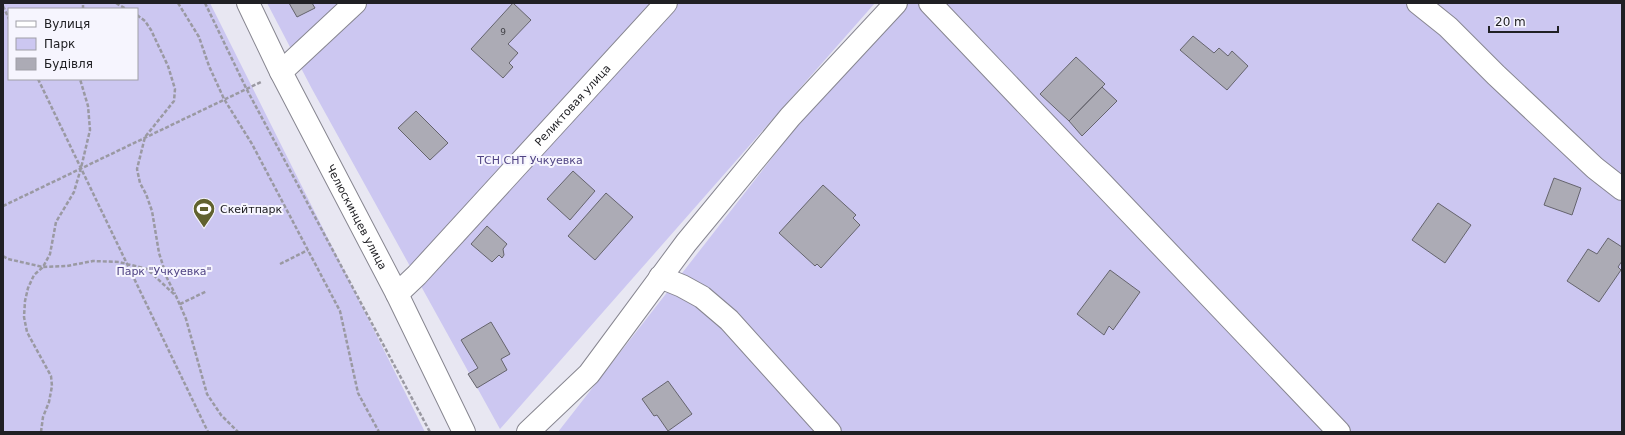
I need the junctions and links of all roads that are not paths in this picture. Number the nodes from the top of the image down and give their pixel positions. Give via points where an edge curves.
1 (248, 3) edge
2 (355, 3) edge
3 (666, 3) edge
4 (896, 3) edge
5 (930, 3) edge
6 (1418, 3) edge
7 (281, 72) junction
8 (1622, 189) edge
9 (660, 277) junction
10 (397, 294) junction
11 (464, 432) edge
12 (528, 432) edge
13 (830, 432) edge
14 (1339, 432) edge

1 - 7 street, Челюскинцев улица
2 - 7 street
3 - 10 street, Реликтовая улица
4 - 9 street via 790,117
5 - 14 street
6 - 8 street via 1448,27 1595,168
7 - 10 street, Челюскинцев улица
9 - 12 street via 589,374
9 - 13 street via 702,297 729,320
10 - 11 street, Челюскинцев улица

